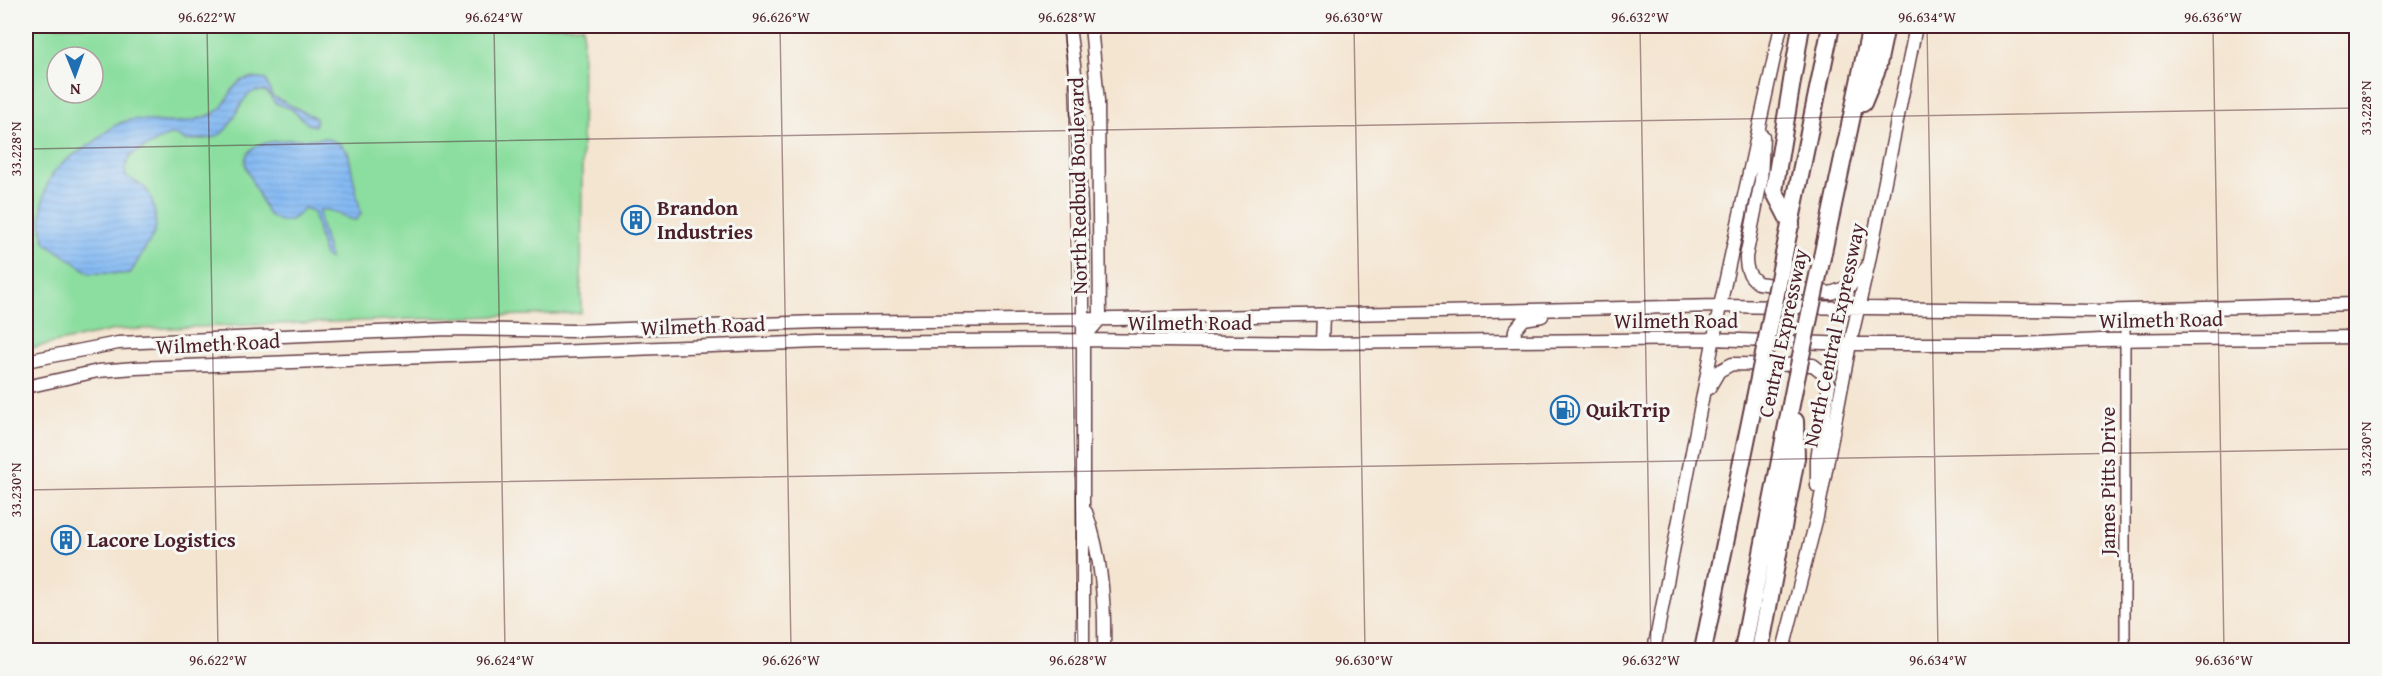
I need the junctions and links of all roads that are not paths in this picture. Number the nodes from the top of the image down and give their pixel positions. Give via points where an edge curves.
1 (1069, 26) edge
2 (1091, 26) edge
3 (1781, 26) edge
4 (1802, 26) edge
5 (1831, 26) edge
6 (1871, 26) edge
7 (1886, 26) edge
8 (1916, 26) edge
9 (1765, 105) junction
10 (1846, 146) junction
11 (1791, 224) junction
12 (1868, 266) junction
13 (2356, 304) edge
14 (1720, 306) junction
15 (1644, 308) junction
16 (1858, 310) junction
17 (2125, 311) junction
18 (1323, 315) junction
19 (1083, 319) junction
20 (1100, 319) junction
21 (619, 329) junction
22 (2356, 337) edge
23 (1713, 339) junction
24 (2125, 339) junction
25 (1082, 340) junction
26 (1514, 341) junction
27 (1323, 343) junction
28 (1850, 344) junction
29 (620, 349) junction
30 (26, 361) edge
31 (1795, 384) junction
32 (26, 387) edge
33 (1705, 394) junction
34 (1083, 502) junction
35 (1817, 517) junction
36 (1083, 651) edge
37 (1104, 651) edge
38 (1654, 651) edge
39 (1703, 651) edge
40 (1743, 651) edge
41 (1760, 651) edge
42 (1784, 651) edge
43 (2125, 651) edge

1 - 19 main road, North Redbud Boulevard via 1077,91
2 - 20 main road, North Redbud Boulevard via 1098,101
3 - 9 main road
4 - 11 highway via 1774,191
5 - 11 highway, Central Expressway
6 - 10 highway, Central Expressway
7 - 10 highway via 1876,69
8 - 12 main road, North Central Expressway
9 - 12 main road via 1761,180 1746,257 1750,277 1758,283 1831,293 1850,286
9 - 14 main road
10 - 31 highway, Central Expressway, bridge
11 - 39 highway, Central Expressway, bridge
12 - 16 main road, North Central Expressway
13 - 17 main road, Wilmeth Road
14 - 15 main road, Wilmeth Road
14 - 16 main road, Wilmeth Road
14 - 23 main road
15 - 18 main road, Wilmeth Road
15 - 26 main road via 1609,316 1524,319 1515,330
16 - 17 main road, Wilmeth Road
16 - 28 main road, North Central Expressway
17 - 24 street, James Pitts Drive
18 - 20 main road, Wilmeth Road
18 - 27 main road
19 - 20 main road, Wilmeth Road
19 - 21 main road, Wilmeth Road
19 - 25 main road, North Redbud Boulevard
20 - 25 main road, North Redbud Boulevard
21 - 29 main road
21 - 30 main road, Wilmeth Road via 448,329 148,341
22 - 24 main road, Wilmeth Road
23 - 26 main road, Wilmeth Road
23 - 28 main road, Wilmeth Road
23 - 33 main road
24 - 28 main road, Wilmeth Road via 2025,344
24 - 43 street, James Pitts Drive
25 - 27 main road, Wilmeth Road
25 - 29 main road, Wilmeth Road via 818,342
25 - 34 main road, North Redbud Boulevard
26 - 27 main road, Wilmeth Road
28 - 35 main road, North Central Expressway
29 - 32 main road, Wilmeth Road via 125,368
31 - 40 highway, Central Expressway
31 - 41 highway via 1796,458
33 - 35 main road via 1719,371 1732,364 1813,365 1822,372 1829,385 1817,459
33 - 38 main road
34 - 36 main road, North Redbud Boulevard
34 - 37 main road, North Redbud Boulevard via 1094,534 1105,597
35 - 42 main road, North Central Expressway

